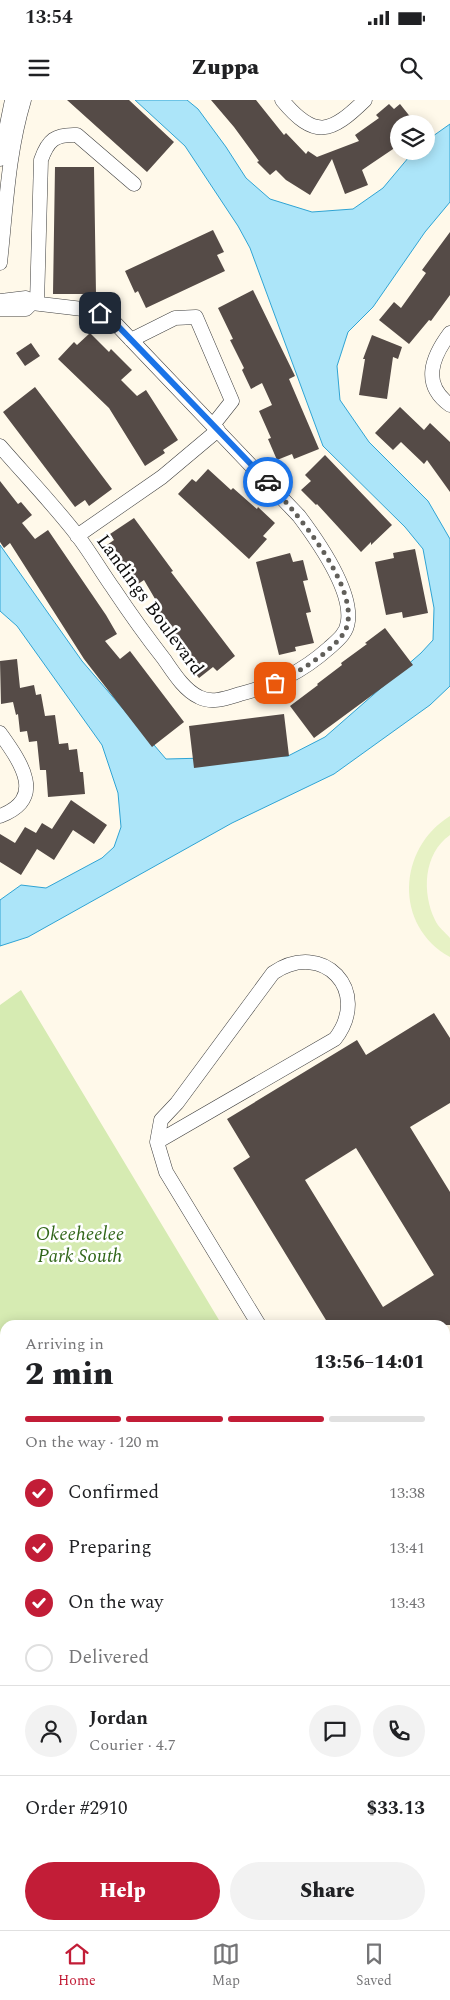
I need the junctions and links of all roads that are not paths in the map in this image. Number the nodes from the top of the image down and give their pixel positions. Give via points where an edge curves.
1 (12, 100) edge
2 (24, 100) edge
3 (282, 100) edge
4 (365, 100) edge
5 (0, 159) edge
6 (134, 184) dead end
7 (0, 263) edge
8 (0, 301) edge
9 (34, 303) junction
10 (0, 309) edge
11 (450, 333) edge
12 (131, 340) junction
13 (450, 405) edge
14 (215, 428) junction
15 (0, 446) edge
16 (77, 536) junction
17 (0, 733) edge
18 (0, 816) edge
19 (157, 1142) junction
20 (256, 1320) edge

1 - 5 street
2 - 7 street via 11,155
3 - 4 street via 301,120 316,128 325,128 344,120
6 - 9 street via 77,135 67,134 46,145 41,160
8 - 9 street, Landings Boulevard via 26,298
9 - 10 street, Landings Boulevard via 26,309
9 - 12 street, Landings Boulevard via 100,313
11 - 13 street via 434,357 432,367 434,386
12 - 14 street, Landings Boulevard
12 - 14 street via 175,318 196,317 232,400
14 - 16 street, Landings Boulevard via 162,477
14 - 16 street, Landings Boulevard via 299,516 318,542 343,591 348,611 346,630 304,668 264,688 218,700 199,697 178,678
15 - 16 street, Landings Boulevard
17 - 18 street via 20,762 26,780 25,793 16,808
19 - 19 street via 335,1039 343,1028 348,1007 344,987 336,975 326,966 298,961 273,973 161,1120
19 - 20 street via 166,1172

